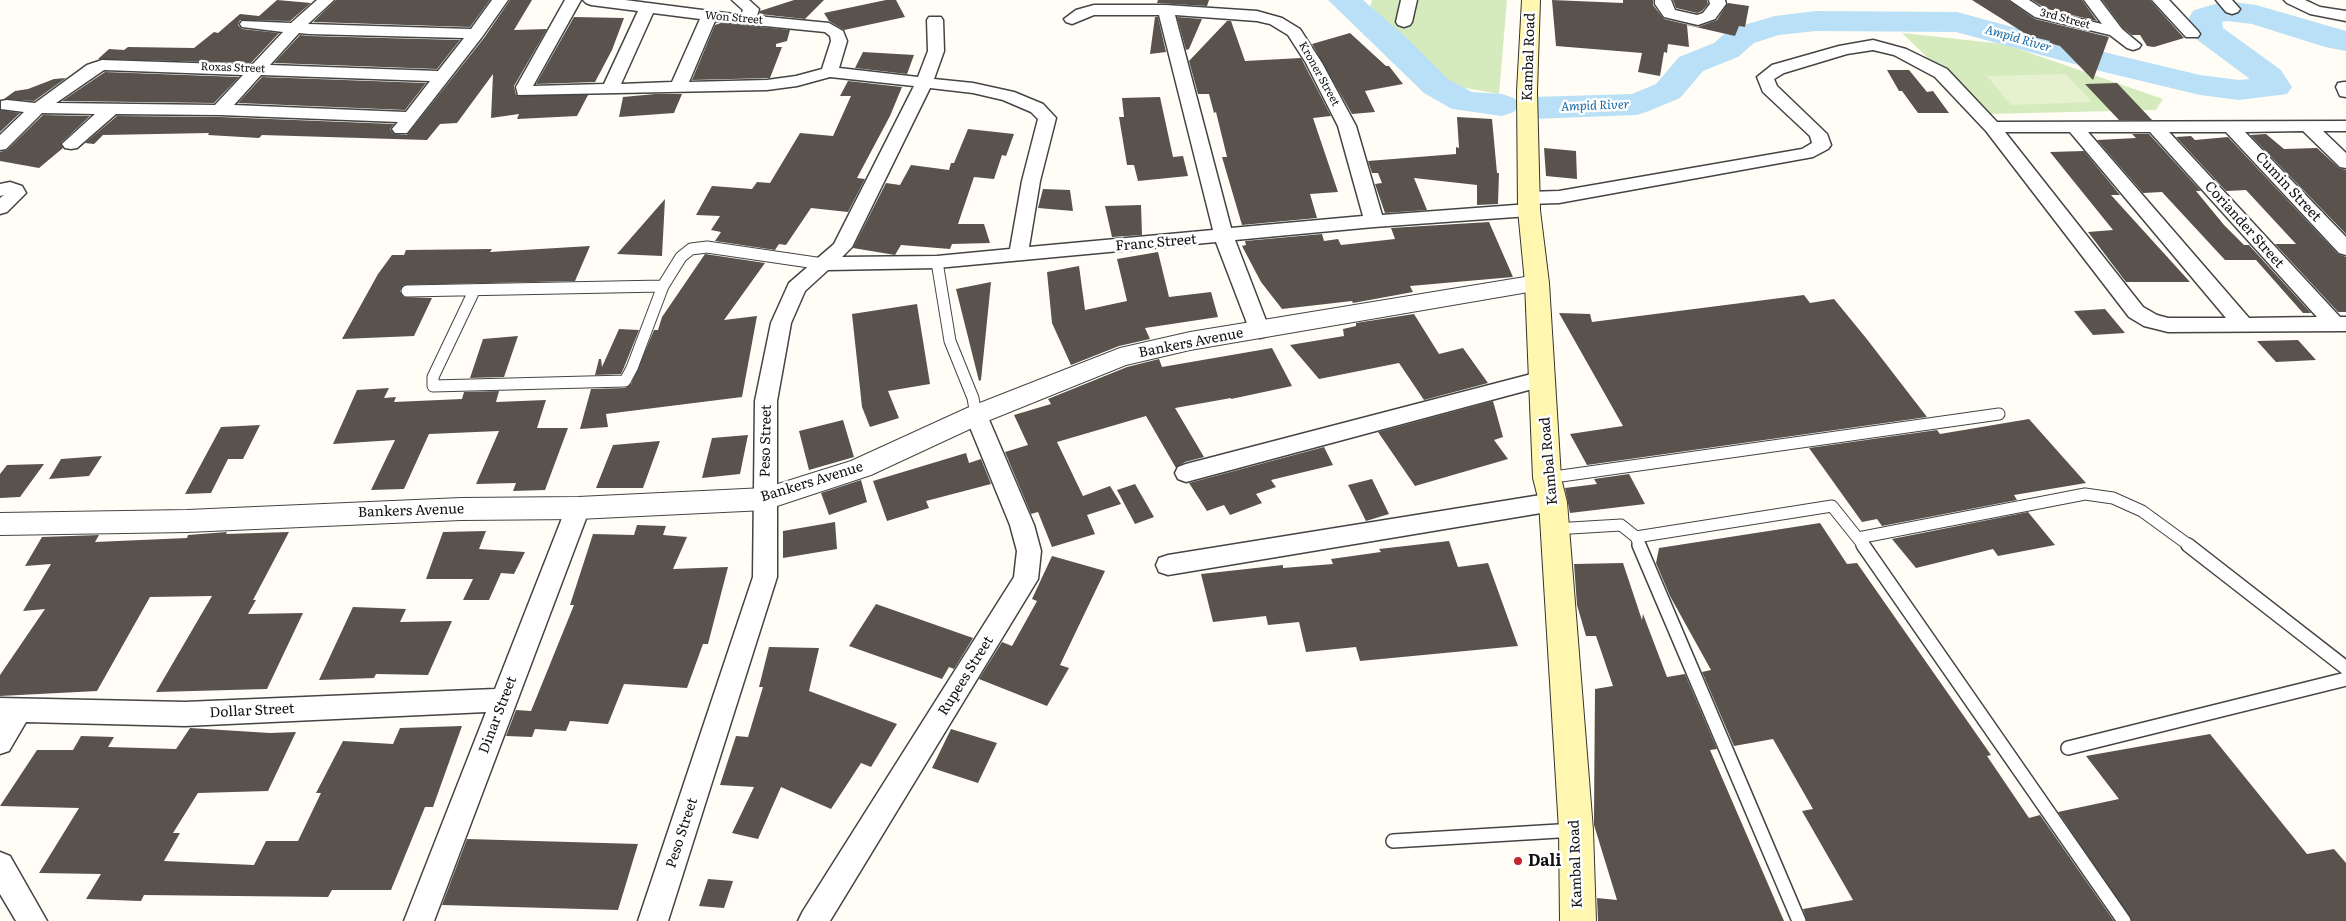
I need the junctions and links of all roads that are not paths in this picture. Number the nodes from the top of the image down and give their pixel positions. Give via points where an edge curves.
1 (326, 0) edge
2 (500, 0) edge
3 (573, 0) edge
4 (591, 0) edge
5 (740, 0) edge
6 (1409, 0) edge
7 (1531, 0) edge
8 (1718, 0) edge
9 (2018, 0) edge
10 (2092, 0) edge
11 (2160, 0) edge
12 (2295, 2) edge
13 (648, 7) junction
14 (1667, 7) edge
15 (1166, 10) junction
16 (709, 16) junction
17 (2346, 16) edge
18 (746, 19) junction
19 (1072, 19) dead end
20 (935, 20) dead end
21 (1404, 22) dead end
22 (248, 24) dead end
23 (295, 28) junction
24 (2116, 32) junction
25 (476, 34) junction
26 (2192, 34) dead end
27 (2133, 45) dead end
28 (257, 69) junction
29 (829, 72) junction
30 (441, 76) junction
31 (925, 82) junction
32 (679, 86) junction
33 (2346, 87) edge
34 (611, 88) junction
35 (2346, 92) edge
36 (7, 105) dead end
37 (38, 108) junction
38 (110, 109) junction
39 (220, 110) junction
40 (411, 117) junction
41 (2074, 126) junction
42 (2154, 126) junction
43 (2230, 126) junction
44 (2307, 126) junction
45 (2346, 126) edge
46 (1992, 127) junction
47 (399, 132) dead end
48 (71, 144) dead end
49 (0, 145) edge
50 (2346, 163) edge
51 (0, 190) edge
52 (1528, 204) junction
53 (0, 208) edge
54 (1374, 221) junction
55 (1224, 237) junction
56 (2346, 249) edge
57 (1018, 256) junction
58 (937, 262) junction
59 (823, 264) junction
60 (1537, 283) junction
61 (663, 286) junction
62 (407, 291) dead end
63 (474, 291) junction
64 (2340, 324) edge
65 (2244, 325) junction
66 (1260, 330) junction
67 (1543, 379) junction
68 (976, 414) junction
69 (1999, 414) dead end
70 (1186, 473) dead end
71 (1550, 490) junction
72 (765, 499) junction
73 (578, 508) junction
74 (0, 524) edge
75 (1554, 529) junction
76 (1636, 537) junction
77 (1858, 538) junction
78 (1168, 565) dead end
79 (2346, 668) edge
80 (2346, 679) edge
81 (504, 700) junction
82 (9, 711) edge
83 (0, 742) edge
84 (2068, 748) dead end
85 (1576, 830) junction
86 (1393, 840) dead end
87 (0, 866) edge
88 (32, 921) edge
89 (419, 921) edge
90 (653, 921) edge
91 (813, 921) edge
92 (1578, 921) edge
93 (1799, 921) edge
94 (2124, 921) edge

1 - 23 street
2 - 25 street
3 - 34 street via 524,90
4 - 13 street, Won Street
5 - 18 street via 750,9
6 - 21 street
7 - 52 main road, Kambal Road via 1527,91
8 - 14 street via 1708,16 1698,20
9 - 24 street, 3rd Street via 2041,14
10 - 24 street
11 - 26 street
12 - 17 street via 2316,11
13 - 16 street, Won Street
13 - 34 street
15 - 19 street, Kroner Street via 1094,10
15 - 54 street, Kroner Street via 1257,16 1276,21 1294,32 1347,126
15 - 55 street
16 - 18 street, Won Street
16 - 32 street
18 - 29 street, Won Street via 829,28 837,34 839,41
20 - 31 street, Peso Street via 936,51
22 - 23 street
23 - 25 street
23 - 28 street
24 - 27 street
25 - 30 street
28 - 30 street, Roxas Street
28 - 37 street, Roxas Street via 102,65 93,68
28 - 39 street
29 - 31 street
29 - 32 street via 767,85
30 - 40 street
31 - 57 street via 1008,96 1037,108 1047,118 1031,181
31 - 59 street, Peso Street via 842,246
32 - 34 street
33 - 35 street
36 - 37 street
37 - 38 street
37 - 49 street, Roxas Street
38 - 39 street
38 - 48 street
39 - 40 street
40 - 47 street
41 - 42 street
41 - 46 street
41 - 65 street
42 - 43 street
42 - 64 street, Coriander Street
43 - 44 street
43 - 56 street, Cumin Street
44 - 45 street
44 - 50 street
46 - 52 street, Franc Street via 1940,73 1916,60 1873,45 1845,49 1778,69 1765,77 1769,88 1818,134 1822,146 1807,153
46 - 65 street via 2136,312 2151,321 2168,325
51 - 53 street via 10,188 17,193
52 - 54 street, Franc Street via 1489,212
52 - 60 main road, Kambal Road
54 - 55 street, Franc Street
55 - 57 street, Franc Street
55 - 66 street
57 - 58 street, Franc Street
58 - 59 street, Franc Street
58 - 68 lane via 950,342 974,398
59 - 61 lane via 707,247 691,249 681,258
59 - 72 street, Peso Street via 796,288 781,323 766,401
60 - 66 street, Bankers Avenue
60 - 67 main road, Kambal Road
61 - 63 lane
61 - 63 lane via 625,381 432,386 433,377
62 - 63 lane
64 - 65 street
66 - 68 street, Bankers Avenue via 1120,357
67 - 70 street
67 - 71 main road, Kambal Road
68 - 72 street, Bankers Avenue via 861,468
68 - 91 street, Rupees Street via 1022,525 1029,551 1026,579
69 - 71 lane
71 - 75 main road, Kambal Road
71 - 78 street
72 - 73 street, Bankers Avenue
72 - 90 street, Peso Street via 765,577
73 - 74 street, Bankers Avenue
73 - 81 street, Dinar Street
75 - 76 lane via 1621,525
75 - 85 main road, Kambal Road
76 - 77 lane via 1828,506 1836,509
76 - 93 lane
77 - 79 lane via 2085,494 2113,498 2142,511
77 - 94 lane
80 - 84 lane
81 - 82 street, Dollar Street via 184,714
81 - 89 street, Dinar Street
82 - 83 street
85 - 86 lane
85 - 92 main road, Kambal Road
87 - 88 street

